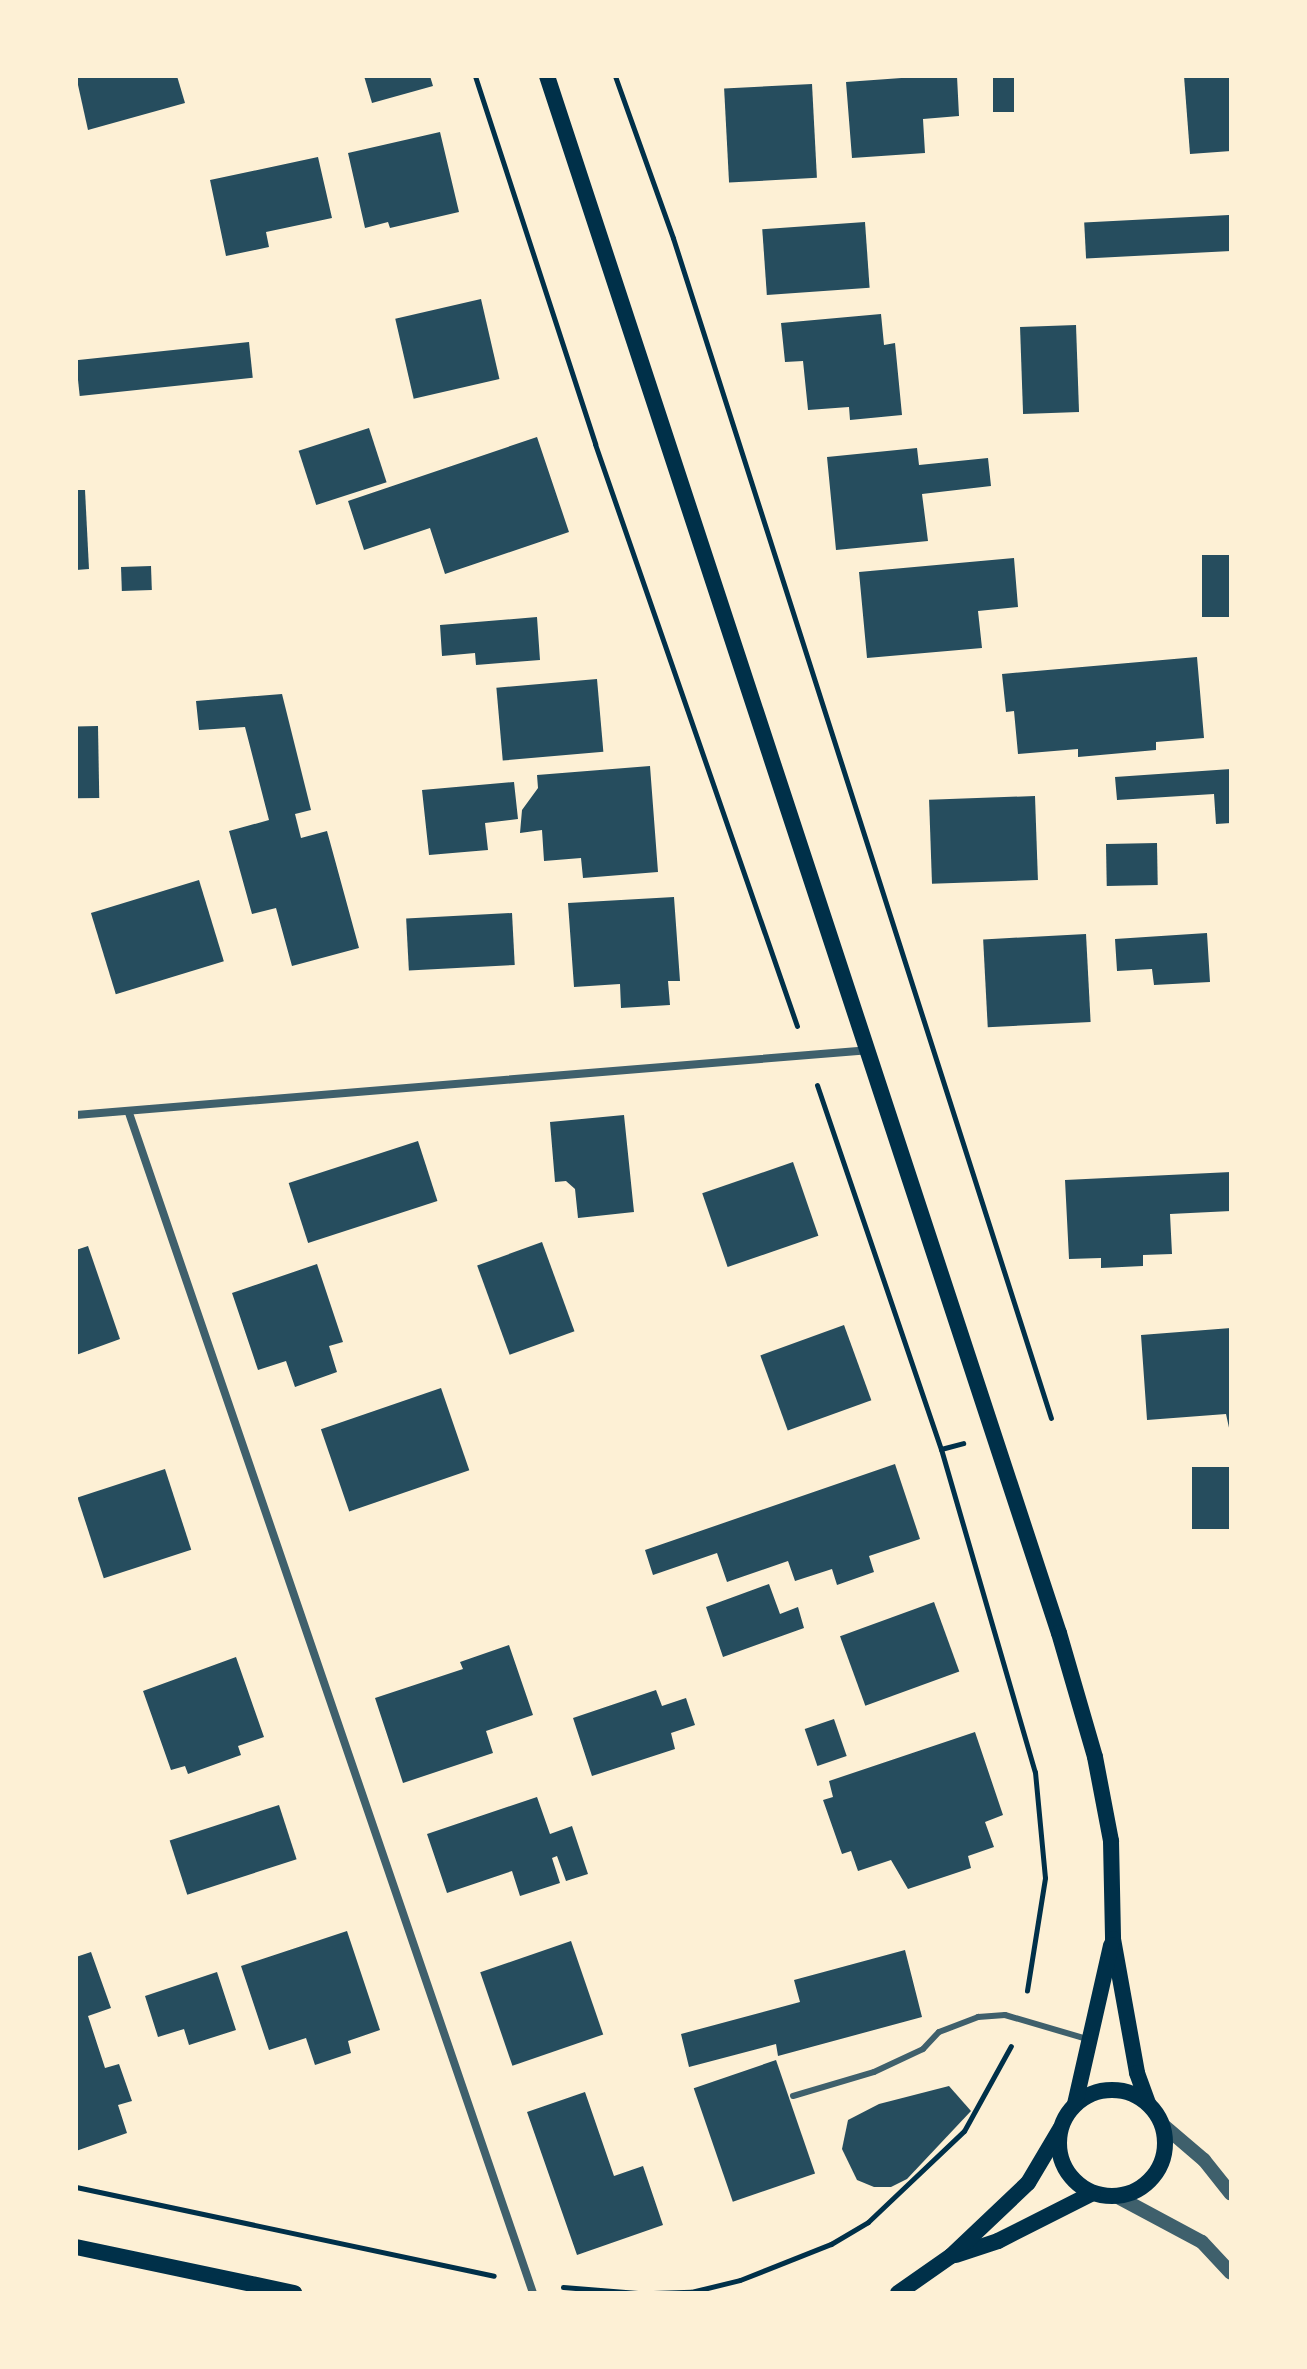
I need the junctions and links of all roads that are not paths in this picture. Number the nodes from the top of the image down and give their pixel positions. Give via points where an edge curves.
1 (547, 76) edge
2 (871, 1050) junction
3 (129, 1113) junction
4 (76, 1115) edge
5 (1113, 1939) junction
6 (1090, 2040) junction
7 (793, 2096) dead end
8 (1148, 2103) junction
9 (1075, 2104) junction
10 (1163, 2125) junction
11 (1060, 2128) junction
12 (1093, 2193) junction
13 (1231, 2194) edge
14 (1118, 2197) junction
15 (76, 2247) edge
16 (951, 2256) junction
17 (1231, 2273) edge
18 (532, 2288) edge
19 (294, 2293) edge
20 (898, 2293) edge

1 - 2 main road
2 - 3 street
2 - 5 main road via 1095,1757 1111,1841
3 - 4 street
3 - 18 street
5 - 6 main road
5 - 8 main road via 1137,2073
6 - 7 lane via 1019,2019 978,2017 939,2032 923,2049 874,2072
6 - 9 main road
8 - 9 main road via 1125,2091 1098,2091
8 - 10 main road
9 - 11 main road
10 - 13 street via 1204,2160
10 - 14 main road via 1166,2149 1158,2172 1141,2189
11 - 12 main road via 1059,2154 1071,2178
11 - 16 main road via 1028,2183
12 - 14 main road
12 - 16 main road via 998,2241
14 - 17 street via 1202,2242
15 - 19 main road
16 - 20 main road

